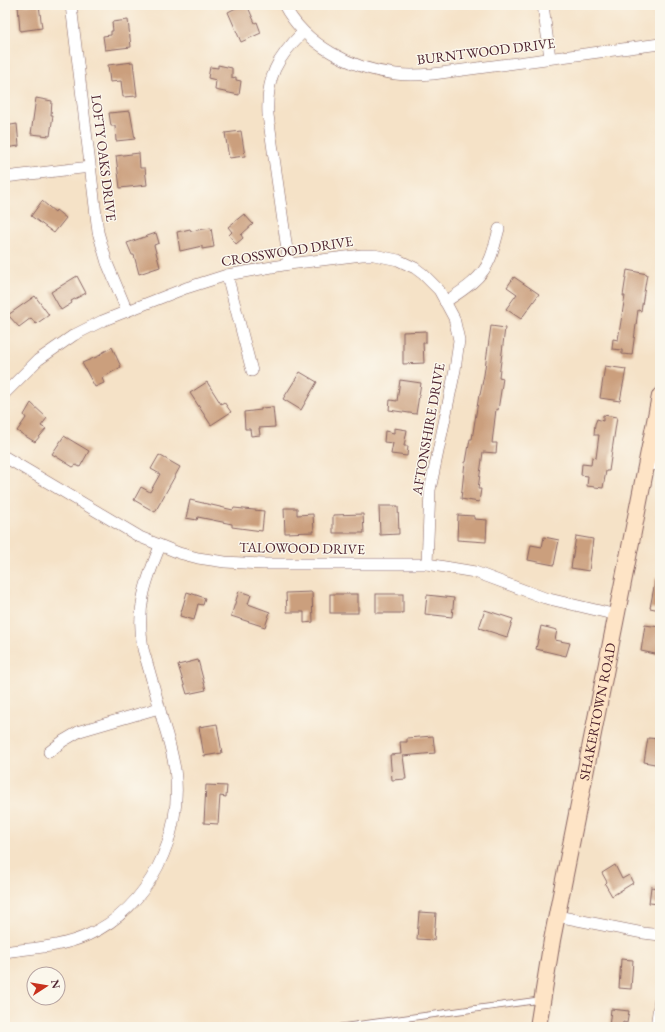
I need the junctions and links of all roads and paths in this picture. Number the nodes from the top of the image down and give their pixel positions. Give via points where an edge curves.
1 (70, 5) edge
2 (284, 5) edge
3 (543, 5) edge
4 (303, 32) junction
5 (660, 44) edge
6 (550, 58) junction
7 (90, 167) junction
8 (5, 178) edge
9 (499, 229) dead end
10 (289, 264) junction
11 (227, 275) junction
12 (445, 302) junction
13 (127, 311) junction
14 (252, 372) dead end
15 (5, 393) edge
16 (660, 396) edge
17 (5, 458) edge
18 (653, 464) edge
19 (160, 546) junction
20 (427, 564) junction
21 (617, 616) junction
22 (159, 708) junction
23 (48, 752) dead end
24 (557, 916) junction
25 (660, 934) edge
26 (5, 952) edge
27 (660, 998) edge
28 (543, 1000) junction
29 (341, 1027) edge
30 (538, 1027) edge
31 (656, 1027) edge

1 - 7 street, LOFTY OAKS DRIVE
2 - 4 street, BURNTWOOD DRIVE
3 - 6 street
4 - 6 street, BURNTWOOD DRIVE via 324,48 366,68 412,76
4 - 10 street via 278,62 271,79 268,98 268,115
5 - 6 street, BURNTWOOD DRIVE
7 - 8 street
7 - 13 street, LOFTY OAKS DRIVE via 101,245
9 - 12 street via 490,259 482,272 467,287
10 - 11 street, CROSSWOOD DRIVE
10 - 12 street, CROSSWOOD DRIVE via 362,255 388,257 423,274 439,290
11 - 13 street, CROSSWOOD DRIVE
11 - 14 street
12 - 20 street, AFTONSHIRE DRIVE via 454,318 459,340 430,490
13 - 15 street, CROSSWOOD DRIVE via 102,321 62,343 27,370
16 - 18 street, SHAKERTOWN ROAD
17 - 19 street, TALOWOOD DRIVE via 122,528
18 - 21 street, SHAKERTOWN ROAD
19 - 20 street, TALOWOOD DRIVE via 198,558 225,562
19 - 22 street via 144,586 140,612 143,649
20 - 21 street, TALOWOOD DRIVE via 475,572 545,598
21 - 24 street, SHAKERTOWN ROAD
22 - 23 street via 80,731
22 - 26 street via 175,769 174,810 170,832 148,884 130,907 88,935 62,944
24 - 25 street
24 - 28 street, SHAKERTOWN ROAD
27 - 31 street
28 - 29 lane
28 - 30 street, SHAKERTOWN ROAD

